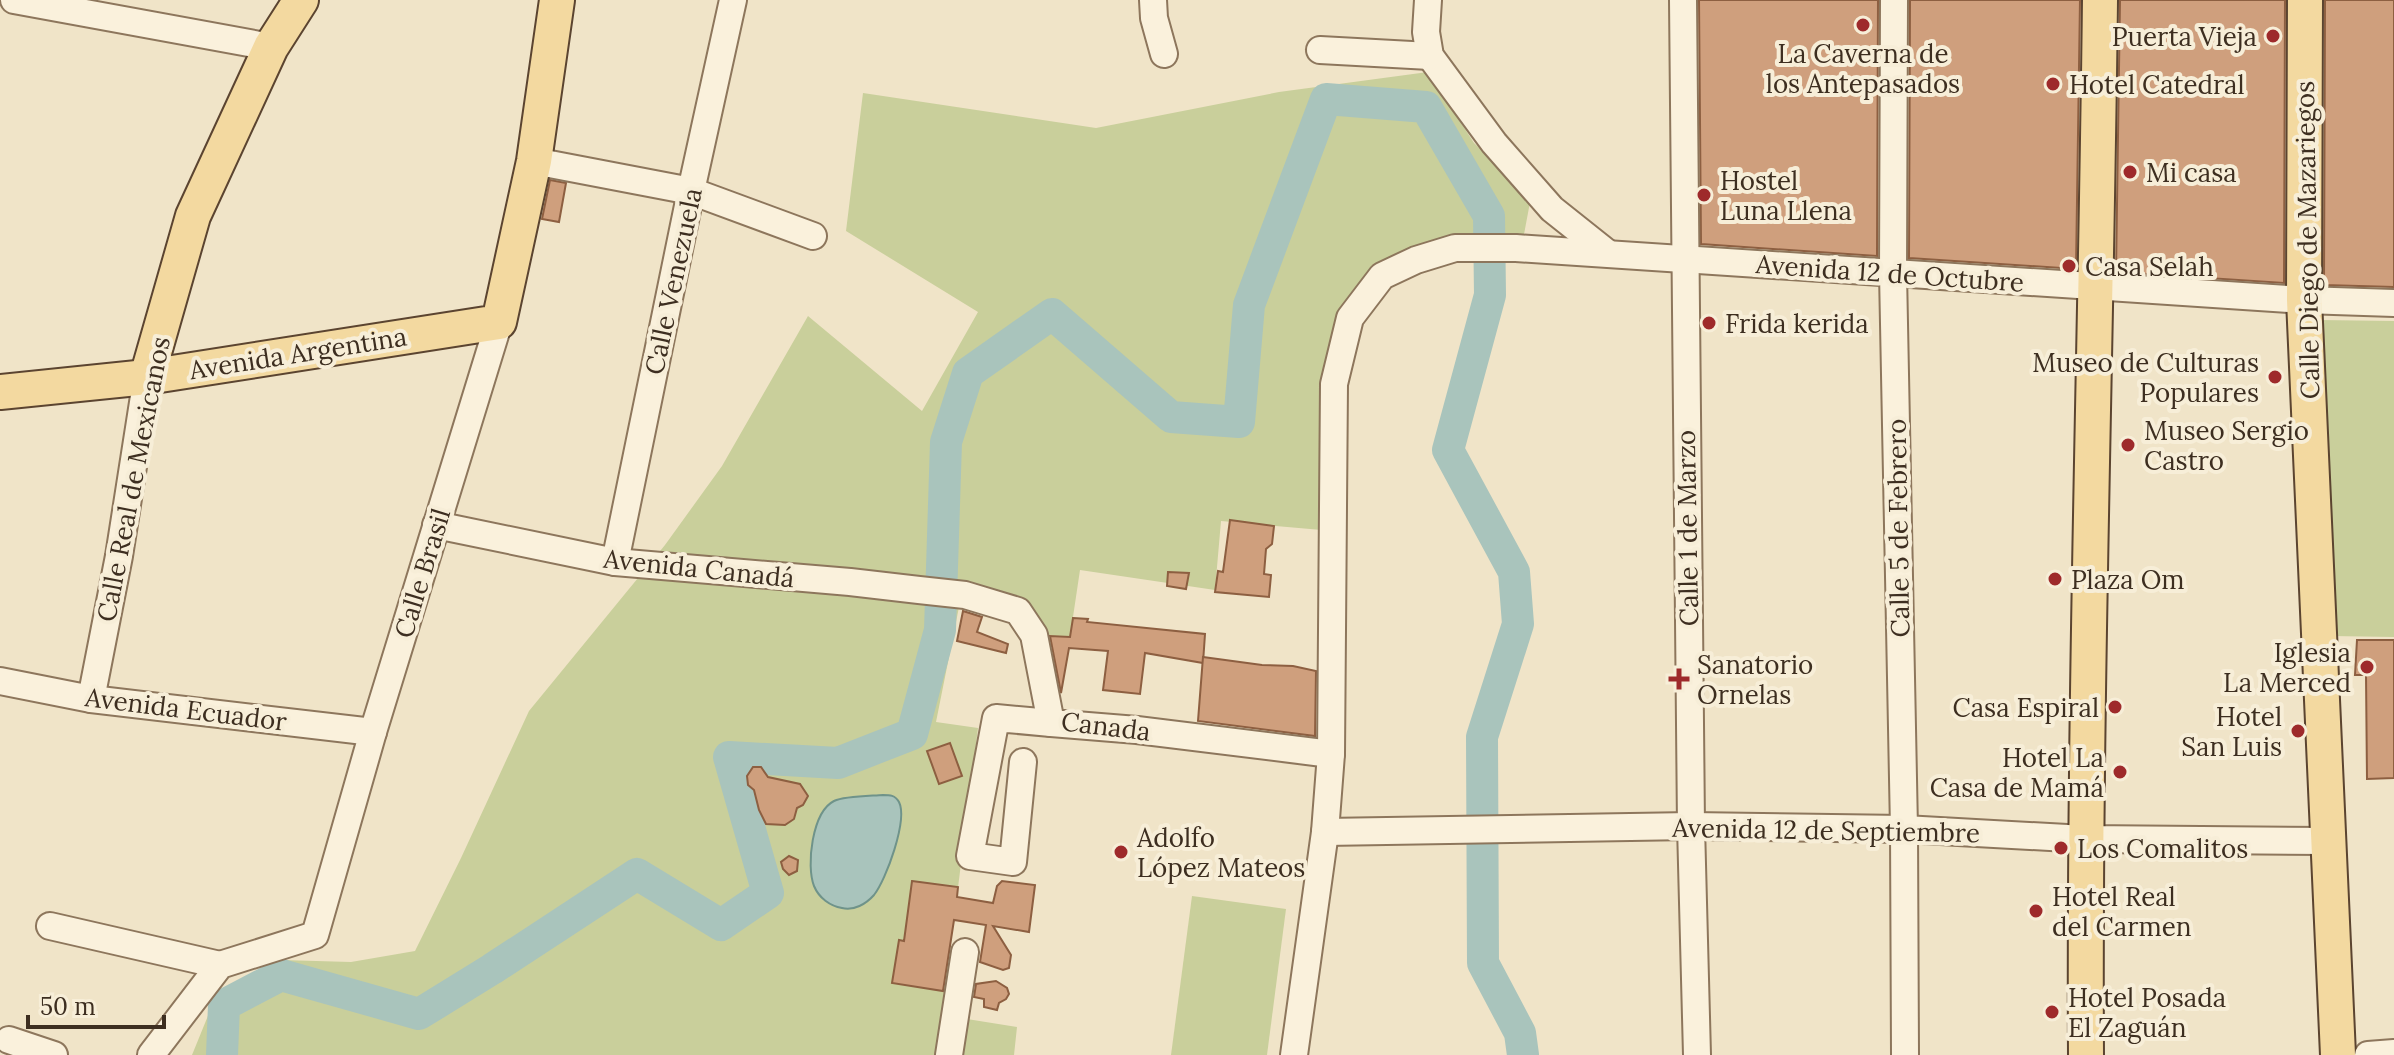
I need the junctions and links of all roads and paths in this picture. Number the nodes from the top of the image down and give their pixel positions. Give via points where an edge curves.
1 (14, 0) edge
2 (301, 0) edge
3 (557, 0) edge
4 (733, 0) edge
5 (1153, 0) edge
6 (1428, 0) edge
7 (1683, 0) edge
8 (1894, 0) edge
9 (2100, 0) edge
10 (2305, 0) edge
11 (131, 12) edge
12 (271, 47) junction
13 (1320, 50) dead end
14 (1164, 54) dead end
15 (1430, 56) junction
16 (534, 161) junction
17 (691, 191) junction
18 (813, 236) dead end
19 (1606, 252) junction
20 (1684, 259) junction
21 (1893, 273) junction
22 (2096, 286) junction
23 (2304, 300) junction
24 (2394, 303) edge
25 (499, 322) junction
26 (147, 377) junction
27 (0, 392) edge
28 (436, 525) junction
29 (615, 562) junction
30 (965, 595) joint
31 (0, 681) edge
32 (91, 699) junction
33 (1051, 723) junction
34 (373, 732) junction
35 (1331, 754) junction
36 (1023, 762) dead end
37 (1691, 826) junction
38 (1904, 829) junction
39 (1325, 832) junction
40 (2085, 839) junction
41 (2327, 841) junction
42 (50, 926) dead end
43 (965, 952) dead end
44 (220, 965) junction
45 (9, 1040) dead end
46 (2394, 1053) edge
47 (54, 1055) edge
48 (151, 1055) edge
49 (949, 1055) edge
50 (1294, 1055) edge
51 (1697, 1055) edge
52 (1905, 1055) edge
53 (2086, 1055) edge
54 (2338, 1055) edge
55 (2368, 1055) edge

1 - 11 street
2 - 12 main road, Calle Real de Mexicanos
3 - 16 main road, Calle Brasil
4 - 17 street, Calle Venezuela
5 - 14 street
6 - 15 street
7 - 20 street, Calle 1 de Marzo
8 - 21 street, Calle 5 de Febrero
9 - 22 main road
10 - 23 main road, Calle Diego de Mazariegos
11 - 12 street
12 - 26 main road, Calle Real de Mexicanos via 193,216
13 - 15 street
15 - 19 street via 1494,143 1552,209
16 - 17 street
16 - 25 main road, Calle Brasil
17 - 18 street
17 - 29 street, Calle Venezuela
19 - 20 street, Avenida 12 de Octubre
19 - 35 street, Avenida 12 de Octubre via 1455,248 1382,276 1350,318 1334,384
20 - 21 street, Avenida 12 de Octubre
20 - 37 street, Calle 1 de Marzo
21 - 22 street, Avenida 12 de Octubre
21 - 38 street, Calle 5 de Febrero
22 - 23 street, Avenida 12 de Octubre
22 - 40 main road
23 - 24 street, Avenida 12 de Octubre
23 - 41 main road, Calle Diego de Mazariegos
25 - 26 main road, Avenida Argentina
25 - 28 street, Calle Brasil
26 - 27 main road, Avenida Argentina
26 - 32 street, Calle Real de Mexicanos
28 - 29 street, Avenida Canadá
28 - 34 street, Calle Brasil
29 - 30 street, Avenida Canadá
30 - 33 street, Canada via 1018,611 1034,635
31 - 32 street, Avenida Ecuador
32 - 34 street, Avenida Ecuador
33 - 35 street, Canada
33 - 36 street via 996,718 970,856 1013,862
34 - 44 street, Calle Brasil via 315,935
35 - 39 street, Avenida 12 de Octubre
37 - 38 street, Avenida 12 de Septiembre
37 - 39 street, Avenida 12 de Septiembre
37 - 51 street, Calle 1 de Marzo
38 - 40 street, Avenida 12 de Septiembre
38 - 52 street, Calle 5 de Febrero
39 - 50 street, Avenida 12 de Octubre
40 - 41 street, Avenida 12 de Septiembre
40 - 53 main road
41 - 54 main road, Calle Diego de Mazariegos
42 - 44 street
43 - 49 street
44 - 48 street
45 - 47 street
46 - 55 street

